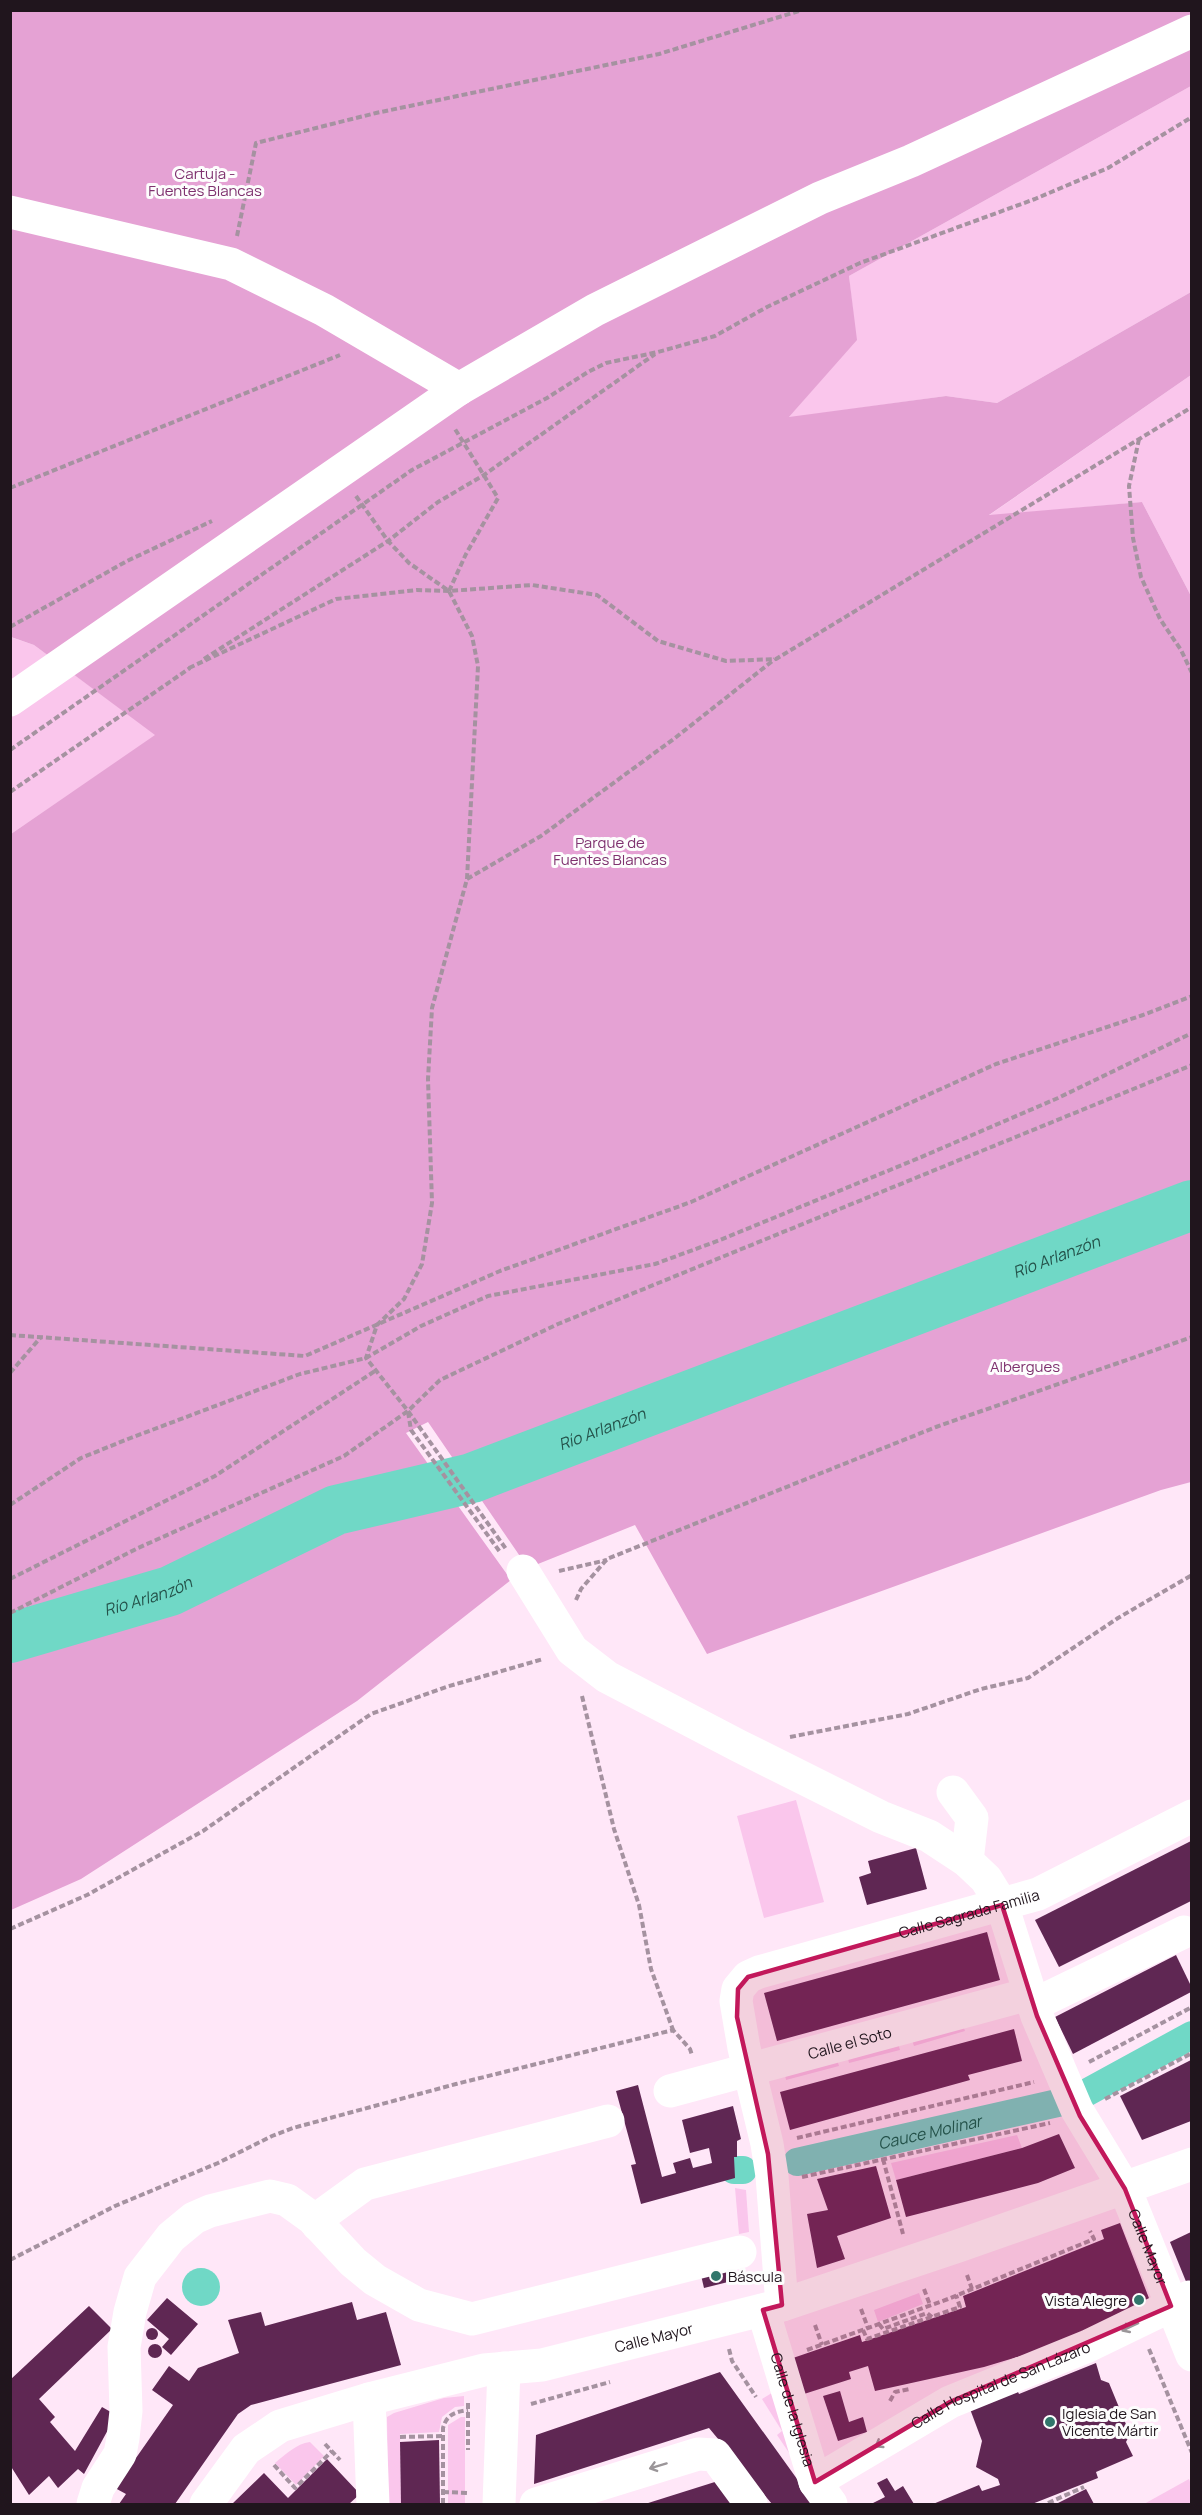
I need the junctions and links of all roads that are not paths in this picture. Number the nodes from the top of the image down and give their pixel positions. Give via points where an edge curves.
1 (1191, 30) edge
2 (10, 212) edge
3 (449, 396) junction
4 (10, 700) edge
5 (525, 1575) road end
6 (953, 1792) dead end
7 (1191, 1816) edge
8 (967, 1861) junction
9 (1002, 1905) junction
10 (1184, 1932) dead end
11 (738, 1989) joint
12 (1031, 2000) junction
13 (749, 2070) junction
14 (670, 2091) dead end
15 (608, 2121) dead end
16 (1191, 2164) edge
17 (1125, 2188) junction
18 (318, 2225) junction
19 (740, 2252) dead end
20 (1181, 2301) edge
21 (773, 2308) junction
22 (1191, 2354) edge
23 (504, 2368) junction
24 (369, 2399) junction
25 (823, 2493) edge
26 (93, 2505) edge
27 (206, 2505) edge
28 (373, 2505) edge
29 (498, 2505) edge
30 (536, 2505) edge
31 (751, 2505) edge

1 - 3 street via 911,161 820,198 595,310
2 - 3 street via 231,264 376,339
3 - 4 street
5 - 8 street via 572,1650 607,1677 739,1746 929,1836
6 - 8 street via 972,1818
7 - 9 street, Calle Sagrada Familia via 1038,1893
8 - 9 street via 986,1879
9 - 11 street, Calle Sagrada Familia via 759,1972 748,1977
9 - 12 street
10 - 12 street, Calle el Soto
11 - 13 street, Calle de la Iglesia via 737,2017
12 - 13 street, Calle el Soto
12 - 17 street via 1073,2100
13 - 14 street, Calle el Soto
13 - 21 street, Calle de la Iglesia via 780,2163
15 - 18 street via 365,2184 325,2213
16 - 17 street, Calle Mayor
17 - 20 street, Calle Mayor
17 - 21 street, Calle Mayor
18 - 19 street via 375,2280 419,2305 472,2319
18 - 26 street via 287,2200 270,2196 210,2211 194,2218 171,2237 140,2277 135,2294 124,2347 126,2411 120,2454 98,2488
20 - 22 street, Calle Mayor
20 -> 25 street, Calle Hospital de San Lázaro via 1088,2346 950,2402
21 - 23 street, Calle Mayor via 542,2365
21 - 25 street, Calle de la Iglesia via 777,2359
23 - 24 street, Calle Mayor
23 - 29 street
24 - 27 street, Calle Mayor via 280,2426 263,2435 246,2449
24 - 28 street
31 -> 30 street via 715,2455 698,2454

